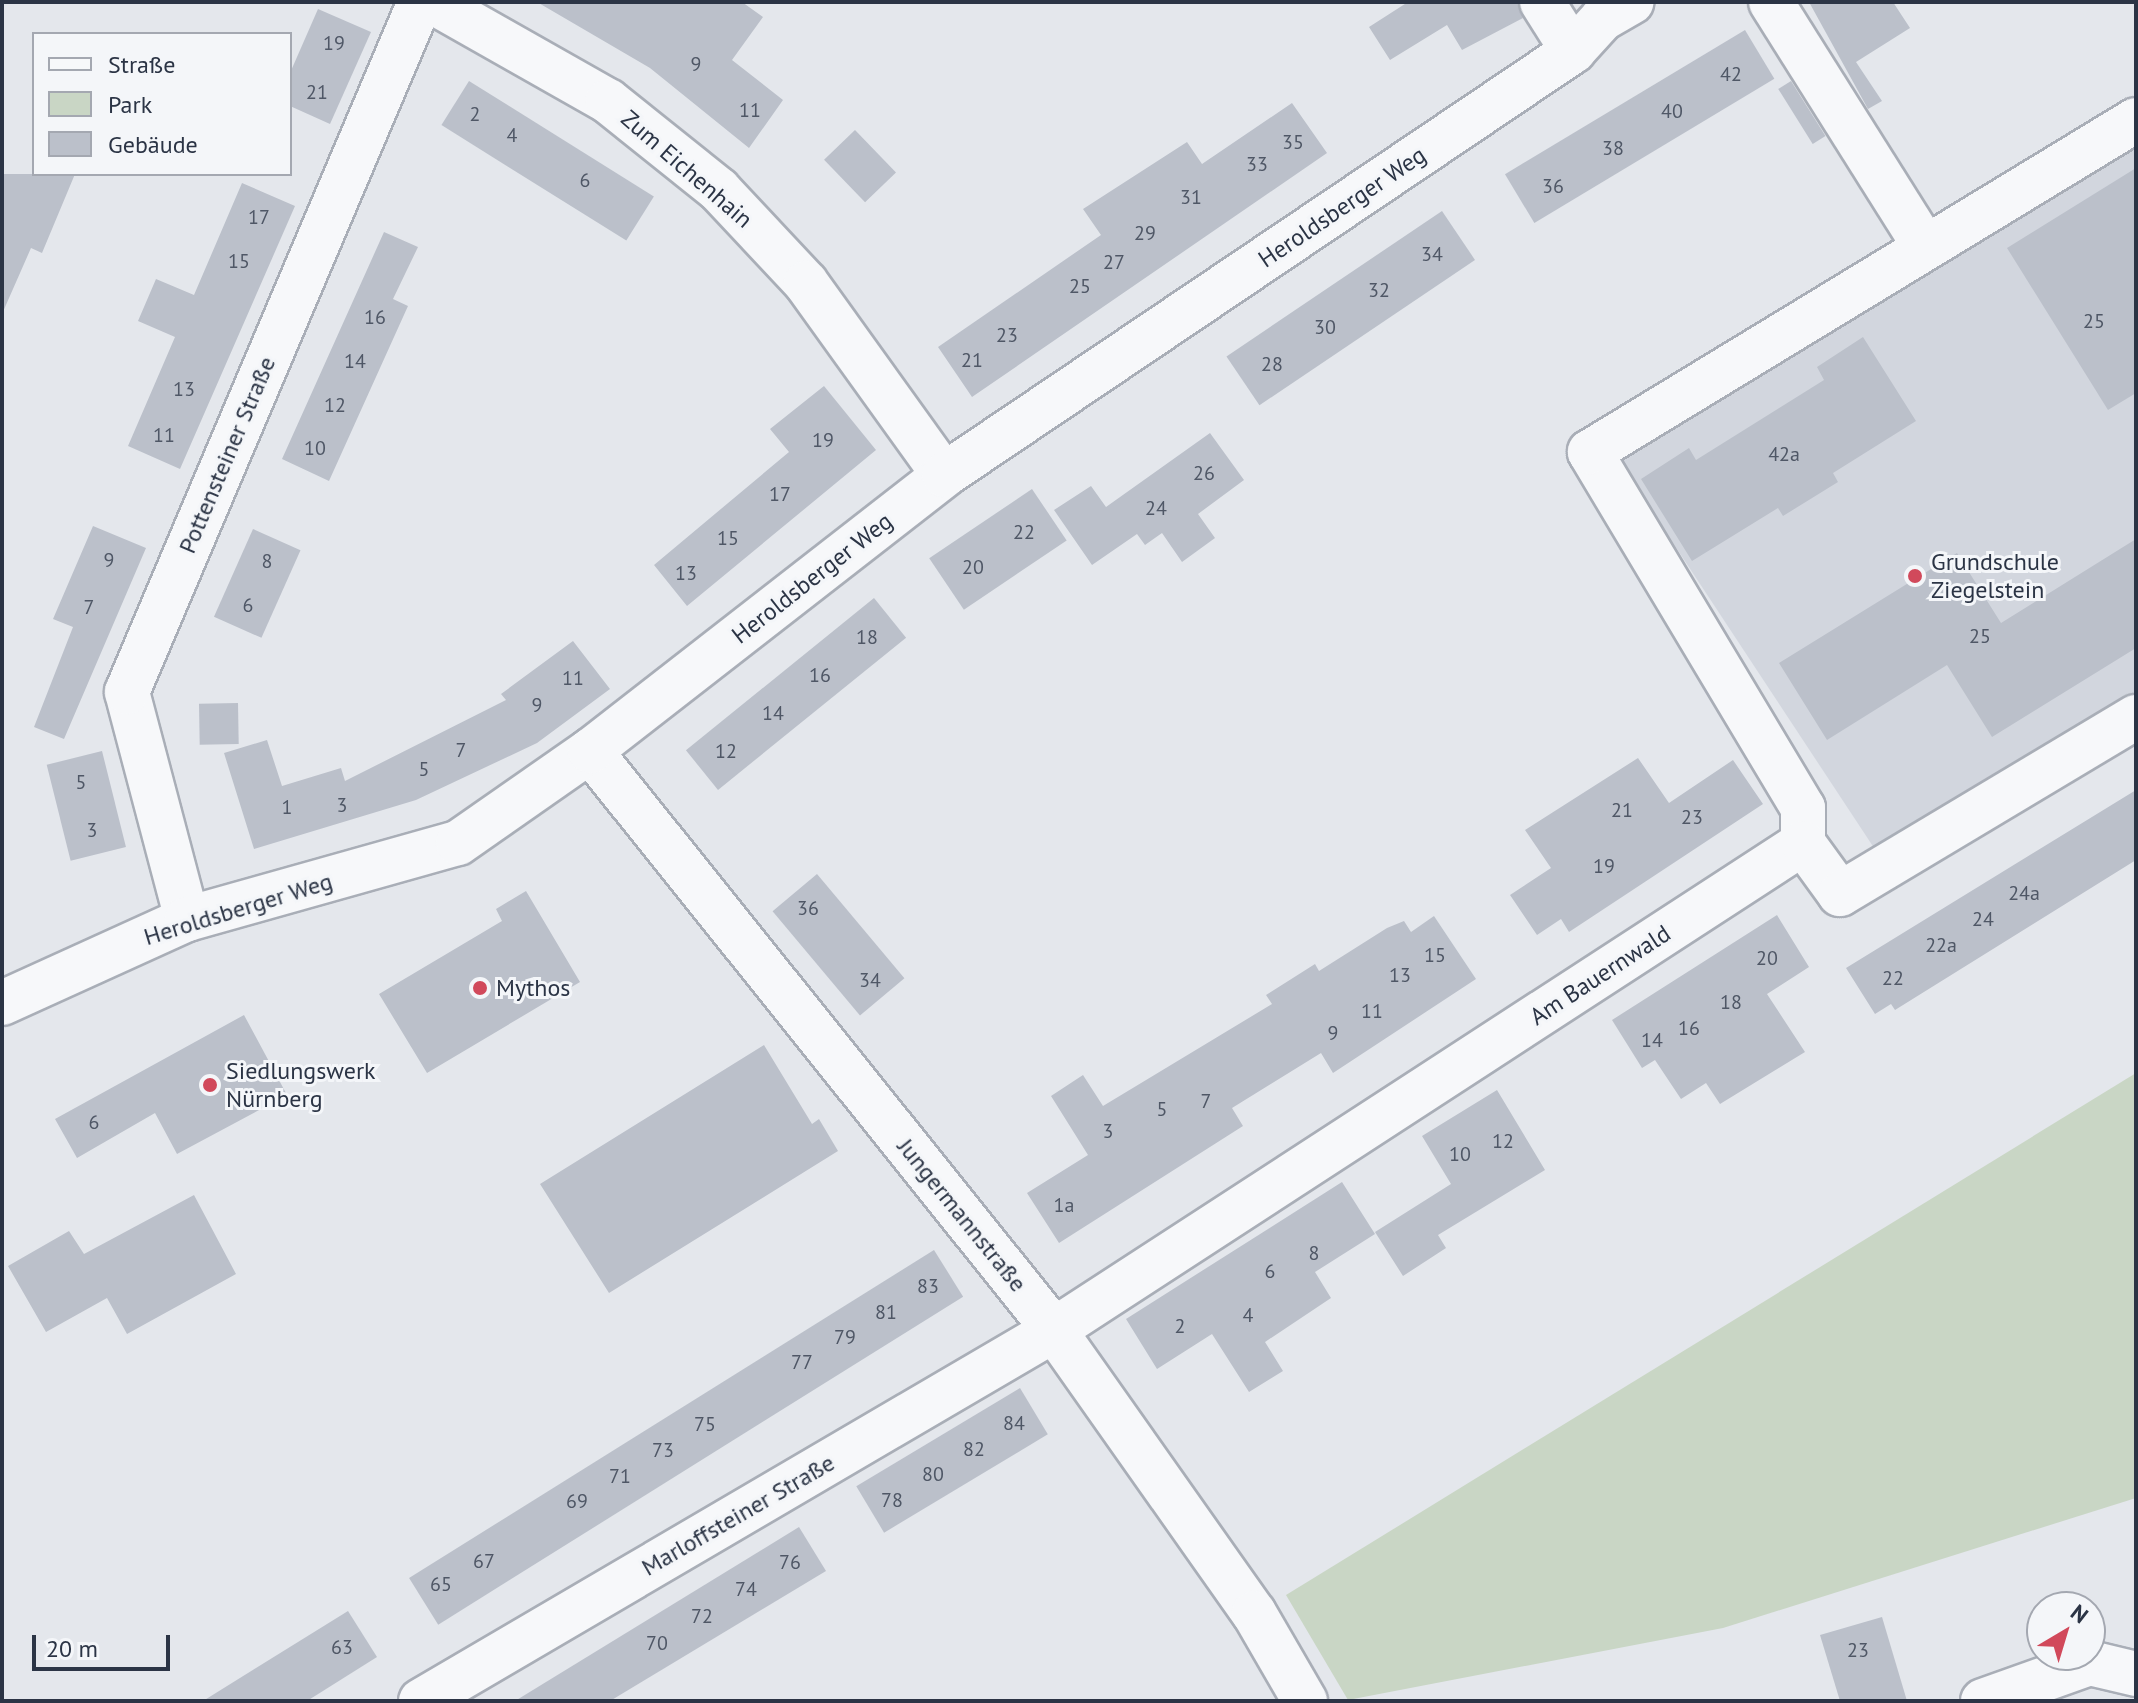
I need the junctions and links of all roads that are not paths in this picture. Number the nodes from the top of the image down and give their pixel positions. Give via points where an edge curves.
1 (420, 2) edge
2 (433, 2) edge
3 (1542, 2) edge
4 (1632, 2) edge
5 (1771, 2) edge
6 (1573, 51) junction
7 (2136, 120) edge
8 (1924, 245) junction
9 (944, 475) junction
10 (2136, 717) edge
11 (590, 751) junction
12 (1803, 843) junction
13 (187, 919) junction
14 (2, 1003) edge
15 (1054, 1330) junction
16 (2136, 1674) edge
17 (421, 1701) edge
18 (1305, 1701) edge
19 (1983, 1701) edge

1 - 13 street, Pottensteiner Straße via 127,692
2 - 9 street, Zum Eichenhain via 608,101 719,190 806,283
3 - 6 street
4 - 6 street, Heroldsberger Weg via 1602,19
5 - 8 street
6 - 9 street, Heroldsberger Weg
7 - 8 street
8 - 12 street via 1590,452 1803,808
9 - 11 street, Heroldsberger Weg
10 - 12 street via 1840,894
11 - 13 street, Heroldsberger Weg via 458,843
11 - 15 street, Jungermannstraße
12 - 15 street, Am Bauernwald
13 - 14 street, Heroldsberger Weg
15 - 17 street, Marloffsteiner Straße
15 - 18 street, Jungermannstraße via 1254,1613
16 - 19 street via 2090,1663

